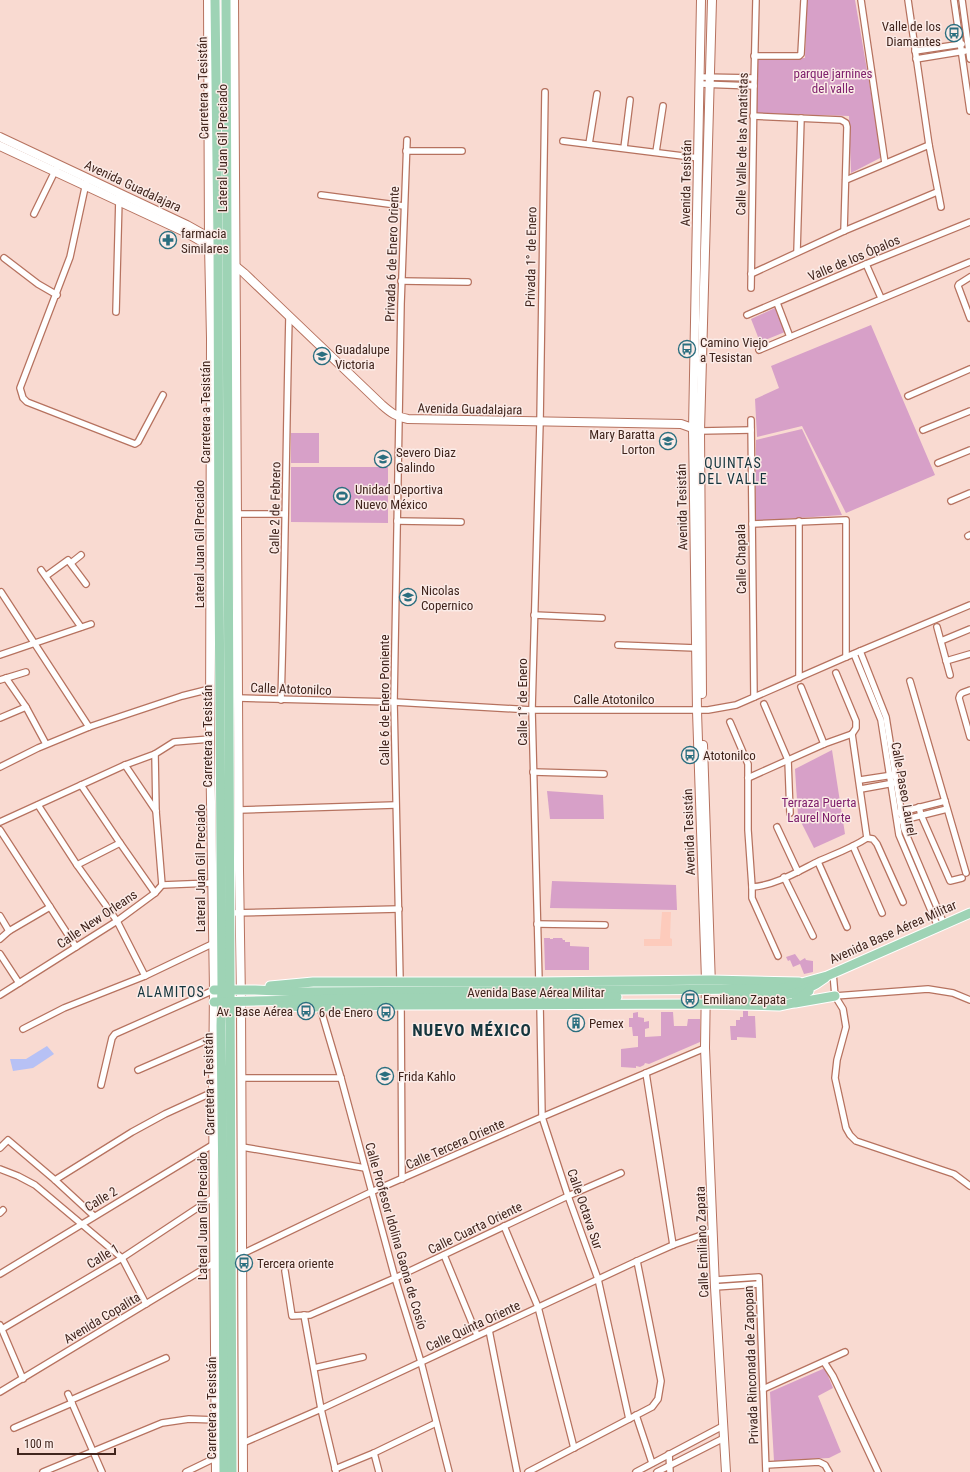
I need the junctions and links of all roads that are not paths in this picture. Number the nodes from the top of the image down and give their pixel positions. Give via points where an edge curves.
1 (208, 0) edge
2 (215, 0) edge
3 (226, 0) edge
4 (234, 0) edge
5 (701, 0) edge
6 (712, 0) edge
7 (756, 0) edge
8 (804, 0) edge
9 (861, 0) edge
10 (908, 0) edge
11 (954, 0) edge
12 (962, 0) edge
13 (968, 43) junction
14 (960, 44) junction
15 (969, 50) junction
16 (915, 51) junction
17 (962, 51) junction
18 (754, 56) junction
19 (916, 59) junction
20 (970, 59) edge
21 (754, 78) junction
22 (700, 80) junction
23 (709, 81) junction
24 (754, 86) junction
25 (545, 92) dead end
26 (597, 94) dead end
27 (630, 100) dead end
28 (664, 106) dead end
29 (970, 111) edge
30 (754, 116) junction
31 (801, 118) junction
32 (0, 137) edge
33 (407, 140) dead end
34 (563, 141) dead end
35 (589, 144) junction
36 (929, 145) junction
37 (0, 146) edge
38 (624, 148) junction
39 (406, 151) junction
40 (462, 151) dead end
41 (656, 152) junction
42 (699, 158) junction
43 (886, 163) junction
44 (56, 168) junction
45 (846, 180) junction
46 (86, 182) junction
47 (937, 192) junction
48 (321, 195) dead end
49 (119, 198) junction
50 (404, 206) junction
51 (941, 207) dead end
52 (34, 214) dead end
53 (970, 222) edge
54 (844, 231) junction
55 (222, 251) junction
56 (797, 252) junction
57 (4, 258) dead end
58 (970, 262) edge
59 (866, 264) junction
60 (751, 274) junction
61 (970, 277) edge
62 (402, 281) junction
63 (468, 282) dead end
64 (751, 288) dead end
65 (57, 295) junction
66 (881, 298) junction
67 (777, 302) junction
68 (116, 312) dead end
69 (747, 315) dead end
70 (289, 317) junction
71 (970, 318) edge
72 (790, 337) junction
73 (759, 350) dead end
74 (970, 369) edge
75 (163, 395) dead end
76 (908, 396) dead end
77 (970, 411) edge
78 (400, 418) junction
79 (751, 420) dead end
80 (540, 422) junction
81 (697, 430) junction
82 (751, 430) junction
83 (923, 430) dead end
84 (970, 450) edge
85 (938, 463) dead end
86 (970, 494) edge
87 (951, 501) dead end
88 (237, 514) junction
89 (285, 514) junction
90 (398, 521) junction
91 (799, 521) junction
92 (461, 522) dead end
93 (752, 524) junction
94 (81, 555) dead end
95 (71, 563) junction
96 (41, 570) dead end
97 (46, 576) junction
98 (86, 584) dead end
99 (1, 592) edge
100 (970, 605) edge
101 (534, 615) junction
102 (602, 618) dead end
103 (91, 624) dead end
104 (81, 627) junction
105 (937, 627) dead end
106 (970, 629) edge
107 (233, 636) junction
108 (941, 641) junction
109 (34, 643) junction
110 (618, 645) dead end
111 (696, 648) junction
112 (860, 651) junction
113 (854, 654) junction
114 (970, 654) edge
115 (0, 655) edge
116 (846, 657) junction
117 (946, 661) junction
118 (26, 672) dead end
119 (836, 673) dead end
120 (950, 675) dead end
121 (799, 678) junction
122 (3, 679) edge
123 (910, 681) dead end
124 (800, 687) dead end
125 (210, 690) junction
126 (970, 690) edge
127 (238, 698) junction
128 (754, 698) junction
129 (281, 700) junction
130 (394, 702) junction
131 (764, 704) dead end
132 (26, 707) junction
133 (532, 710) junction
134 (699, 710) junction
135 (0, 718) edge
136 (730, 722) dead end
137 (89, 727) junction
138 (969, 730) edge
139 (852, 734) junction
140 (970, 737) edge
141 (210, 740) junction
142 (46, 744) junction
143 (824, 744) junction
144 (155, 754) junction
145 (788, 760) junction
146 (125, 765) junction
147 (0, 767) edge
148 (533, 772) junction
149 (604, 774) dead end
150 (892, 775) junction
151 (748, 778) junction
152 (860, 780) junction
153 (894, 783) junction
154 (81, 785) junction
155 (861, 789) junction
156 (945, 801) junction
157 (38, 805) junction
158 (396, 805) junction
159 (920, 807) junction
160 (947, 809) junction
161 (239, 810) junction
162 (156, 811) junction
163 (790, 813) dead end
164 (898, 813) junction
165 (921, 815) junction
166 (899, 820) junction
167 (0, 822) edge
168 (777, 827) dead end
169 (0, 830) edge
170 (867, 838) junction
171 (120, 843) junction
172 (853, 846) junction
173 (818, 862) junction
174 (77, 865) junction
175 (798, 872) junction
176 (966, 873) dead end
177 (784, 877) junction
178 (962, 878) dead end
179 (212, 883) junction
180 (162, 885) junction
181 (752, 887) junction
182 (155, 893) junction
183 (903, 902) dead end
184 (50, 907) junction
185 (399, 909) junction
186 (235, 913) junction
187 (882, 913) dead end
188 (970, 913) edge
189 (0, 916) edge
190 (117, 921) junction
191 (537, 924) junction
192 (605, 925) dead end
193 (941, 926) junction
194 (847, 927) dead end
195 (9, 931) junction
196 (813, 936) dead end
197 (0, 939) edge
198 (212, 944) junction
199 (76, 947) junction
200 (0, 954) edge
201 (778, 956) dead end
202 (830, 974) junction
203 (144, 976) junction
204 (709, 980) junction
205 (400, 982) junction
206 (539, 982) junction
207 (804, 982) junction
208 (19, 983) junction
209 (815, 986) junction
210 (222, 990) junction
211 (241, 990) junction
212 (255, 990) junction
213 (0, 995) edge
214 (835, 996) junction
215 (707, 998) junction
216 (970, 1000) edge
217 (222, 1002) junction
218 (241, 1002) junction
219 (251, 1002) junction
220 (793, 1003) junction
221 (540, 1004) junction
222 (400, 1005) junction
223 (320, 1007) junction
224 (23, 1029) dead end
225 (214, 1037) junction
226 (705, 1048) junction
227 (138, 1070) dead end
228 (646, 1073) junction
229 (241, 1078) junction
230 (341, 1078) junction
231 (102, 1084) dead end
232 (213, 1092) junction
233 (542, 1117) junction
234 (214, 1144) junction
235 (242, 1147) junction
236 (0, 1148) edge
237 (365, 1168) junction
238 (0, 1169) edge
239 (621, 1173) dead end
240 (402, 1179) junction
241 (55, 1180) junction
242 (970, 1186) edge
243 (372, 1192) junction
244 (568, 1196) junction
245 (214, 1197) junction
246 (94, 1216) junction
247 (82, 1224) junction
248 (504, 1226) junction
249 (713, 1231) junction
250 (673, 1245) junction
251 (242, 1254) junction
252 (444, 1255) junction
253 (122, 1258) junction
254 (228, 1258) junction
255 (638, 1260) junction
256 (214, 1262) junction
257 (285, 1271) dead end
258 (0, 1274) edge
259 (395, 1278) junction
260 (598, 1279) junction
261 (715, 1284) junction
262 (759, 1284) junction
263 (146, 1304) junction
264 (538, 1307) junction
265 (304, 1315) junction
266 (1, 1327) edge
267 (489, 1330) junction
268 (477, 1335) junction
269 (845, 1352) dead end
270 (363, 1357) dead end
271 (166, 1358) dead end
272 (421, 1362) junction
273 (824, 1362) junction
274 (314, 1368) junction
275 (23, 1379) junction
276 (763, 1389) junction
277 (0, 1392) edge
278 (68, 1394) dead end
279 (72, 1402) junction
280 (321, 1409) junction
281 (636, 1415) junction
282 (629, 1419) junction
283 (216, 1420) junction
284 (436, 1423) junction
285 (723, 1426) junction
286 (14, 1428) dead end
287 (724, 1438) junction
288 (243, 1443) junction
289 (574, 1448) junction
290 (93, 1452) junction
291 (374, 1453) junction
292 (669, 1454) junction
293 (217, 1457) junction
294 (652, 1463) junction
295 (670, 1465) junction
296 (766, 1465) junction
297 (336, 1470) edge
298 (43, 1472) edge
299 (102, 1472) edge
300 (186, 1472) edge
301 (216, 1472) edge
302 (224, 1472) edge
303 (232, 1472) edge
304 (243, 1472) edge
305 (379, 1472) edge
306 (449, 1472) edge
307 (517, 1472) edge
308 (528, 1472) edge
309 (636, 1472) edge
310 (657, 1472) edge
311 (670, 1472) edge
312 (726, 1472) edge
313 (766, 1472) edge
314 (829, 1472) edge
315 (878, 1472) edge

1 - 55 street, Lateral Juan Gil Preciado
2 - 55 main road, Carretera a Tesistán
3 - 55 main road, Carretera a Tesistán
4 - 55 street, Lateral Juan Gil Preciado
5 - 22 street, Avenida Tesistán
6 - 23 street, Avenida Tesistán
7 - 18 street, Calle Valle de las Amatistas
8 - 18 street via 801,54
9 - 43 street
10 - 16 street
11 - 14 street
12 - 13 street
13 - 14 street
13 - 15 street
14 - 16 street
14 - 17 street
15 - 17 street
15 - 20 street
16 - 19 street
17 - 19 street
17 - 29 street
18 - 21 street, Calle Valle de las Amatistas
19 - 36 street
21 - 23 street
21 - 24 street, Calle Valle de las Amatistas
22 - 23 street
22 - 42 street, Avenida Tesistán
23 - 24 street
23 - 81 street, Avenida Tesistán
24 - 30 street, Calle Valle de las Amatistas
25 - 80 street, Privada 1° de Enero
26 - 35 street
27 - 38 street
28 - 41 street
30 - 31 street
30 - 60 street, Calle Valle de las Amatistas
31 - 45 street via 842,120 846,123
31 - 56 street
32 - 44 street, Avenida Guadalajara
33 - 39 street, Privada 6 de Enero Oriente
34 - 35 street
35 - 38 street
36 - 43 street
36 - 47 street
37 - 44 street, Avenida Guadalajara
38 - 41 street
39 - 40 street
39 - 50 street, Privada 6 de Enero Oriente
41 - 42 street
42 - 81 street, Avenida Tesistán
43 - 45 street
44 - 46 street, Avenida Guadalajara
44 - 52 street
45 - 54 street
46 - 49 street, Avenida Guadalajara
46 - 65 street via 70,258
47 - 51 street
47 - 54 street
48 - 50 street
49 - 55 street, Avenida Guadalajara via 193,228
49 - 68 street
50 - 62 street, Privada 6 de Enero Oriente
53 - 59 street, Valle de los Ópalos
54 - 56 street
55 - 70 street, Avenida Guadalajara
55 - 88 street, Lateral Juan Gil Preciado
55 - 107 main road, Carretera a Tesistán
55 - 125 street, Lateral Juan Gil Preciado via 211,338
55 - 210 main road, Carretera a Tesistán
56 - 60 street
57 - 65 street
58 - 66 street
59 - 66 street
59 - 67 street, Valle de los Ópalos
60 - 64 street, Calle Valle de las Amatistas
61 - 71 street via 958,285
62 - 63 street
62 - 78 street, Privada 6 de Enero Oriente
65 - 75 street via 20,388 27,402 135,444
66 - 72 street
67 - 69 street, Valle de los Ópalos
67 - 72 street
70 - 78 street, Avenida Guadalajara via 382,405
70 - 89 street, Calle 2 de Febrero
72 - 73 street
74 - 76 street
77 - 83 street
78 - 80 street, Avenida Guadalajara
78 - 90 street, Calle 6 de Enero Poniente
79 - 82 street, Calle Chapala
80 - 81 street, Avenida Guadalajara via 681,424
80 - 101 street, Calle 1° de Enero
81 - 82 street, Avenida Guadalajara
81 - 111 street, Avenida Tesistán
81 - 134 street, Avenida Tesistán
82 - 93 street, Calle Chapala
84 - 85 street
86 - 87 street
88 - 89 street
88 - 107 street, Lateral Juan Gil Preciado
89 - 129 street, Calle 2 de Febrero
90 - 92 street
90 - 130 street, Calle 6 de Enero Poniente
91 - 93 street
91 - 116 street via 846,520
91 - 121 street
93 - 128 street, Calle Chapala
94 - 95 street
95 - 97 street via 68,560
95 - 98 street
96 - 97 street
97 - 104 street
99 - 109 street
100 - 112 street, Calle Atotonilco
101 - 102 street
101 - 133 street, Calle 1° de Enero
103 - 104 street
104 - 109 street
105 - 108 street
106 - 108 street
107 - 127 street, Lateral Juan Gil Preciado
107 - 186 main road, Carretera a Tesistán
108 - 117 street
109 - 115 street
109 - 137 street
110 - 111 street
111 - 134 street, Avenida Tesistán
112 - 113 street, Calle Atotonilco
112 - 150 street, Calle Paseo Laurel via 886,717
113 - 116 street, Calle Atotonilco
113 - 150 street, Calle Paseo Laurel via 881,720
114 - 117 street
116 - 121 street, Calle Atotonilco
117 - 120 street
118 - 122 street
119 - 139 street via 856,721 856,728
121 - 128 street, Calle Atotonilco
122 - 132 street
123 - 156 street
124 - 143 street
125 - 137 street via 182,696
125 - 141 street, Lateral Juan Gil Preciado
126 - 138 street via 962,693 959,698
127 - 129 street, Calle Atotonilco
127 - 161 street, Lateral Juan Gil Preciado
128 - 134 street, Calle Atotonilco via 729,707
129 - 130 street, Calle Atotonilco
130 - 133 street, Calle Atotonilco
130 - 158 street, Calle 6 de Enero Poniente
131 - 145 street
132 - 135 street
132 - 142 street
133 - 134 street, Calle Atotonilco
133 - 148 street, Calle 1° de Enero
134 - 204 street, Avenida Tesistán
136 - 151 street via 748,764
137 - 142 street
138 - 140 street
139 - 143 street
139 - 152 street
141 - 144 street via 174,742
141 - 179 street, Lateral Juan Gil Preciado
142 - 147 street
143 - 145 street
144 - 146 street
144 - 162 street
145 - 151 street
145 - 163 street
146 - 154 street
146 - 162 street
148 - 149 street
148 - 191 street, Calle 1° de Enero
150 - 152 street
150 - 153 street, Calle Paseo Laurel
151 - 181 street
152 - 155 street
153 - 155 street
153 - 164 street, Calle Paseo Laurel
154 - 157 street
154 - 171 street
155 - 170 street
156 - 159 street
156 - 160 street
157 - 167 street
157 - 174 street
158 - 161 street
158 - 185 street, Calle 6 de Enero Poniente
159 - 164 street
159 - 165 street
160 - 165 street
160 - 176 street
161 - 186 street, Lateral Juan Gil Preciado
162 - 180 street
164 - 166 street, Calle Paseo Laurel
165 - 166 street
165 - 178 street via 950,881
166 - 193 street, Calle Paseo Laurel
168 - 175 street
169 - 184 street
170 - 172 street
170 - 183 street via 877,844
171 - 174 street
171 - 182 street
172 - 173 street
172 - 187 street
173 - 175 street
173 - 194 street
174 - 190 street
175 - 177 street
177 - 181 street via 763,886
177 - 196 street
179 - 180 street
179 - 198 street, Lateral Juan Gil Preciado
180 - 182 street, Calle New Orleans
181 - 201 street via 752,898
182 - 190 street, Calle New Orleans
184 - 195 street
184 - 199 street
185 - 186 street
185 - 205 street, Calle 6 de Enero Poniente
186 - 210 main road, Carretera a Tesistán
186 - 211 street, Lateral Juan Gil Preciado
188 - 193 main road, Avenida Base Aérea Militar
189 - 195 street
190 - 199 street, Calle New Orleans
190 - 203 street
191 - 192 street
191 - 206 street, Calle 1° de Enero
193 - 202 main road, Avenida Base Aérea Militar
195 - 197 street
198 - 203 street
198 - 210 street, Lateral Juan Gil Preciado
199 - 208 street, Calle New Orleans
200 - 208 street
202 - 207 main road, Avenida Base Aérea Militar
202 - 209 main road, Avenida Base Aérea Militar
202 - 214 street
203 - 224 street via 64,1008
204 - 206 main road, Avenida Base Aérea Militar
204 - 207 main road, Avenida Base Aérea Militar
204 - 215 street, Avenida Tesistán
205 - 206 main road, Avenida Base Aérea Militar
205 - 212 main road, Avenida Base Aérea Militar via 313,982 275,985
207 - 215 main road, Avenida Base Aérea Militar via 780,989
208 - 213 street, Calle New Orleans
209 - 215 main road, Avenida Base Aérea Militar via 777,997
209 - 220 main road, Avenida Base Aérea Militar
210 - 211 main road, Avenida Base Aérea Militar
210 - 217 main road, Carretera a Tesistán
210 - 231 street via 115,1034
211 - 212 main road, Avenida Base Aérea Militar
211 - 218 street, Lateral Juan Gil Preciado
212 - 215 main road, Avenida Base Aérea Militar
214 - 216 street via 928,989 953,993
214 - 220 main road
214 - 242 street via 842,1008 846,1027 835,1078 846,1128 850,1135 856,1141 954,1174
215 - 219 main road, Avenida Base Aérea Militar via 383,998
215 - 220 main road, Avenida Base Aérea Militar via 779,1006
215 - 221 main road, Avenida Base Aérea Militar
215 - 226 street, Calle Emiliano Zapata
217 - 218 main road, Avenida Base Aérea Militar
217 - 225 street, Lateral Juan Gil Preciado
217 - 254 main road, Carretera a Tesistán
218 - 219 main road, Avenida Base Aérea Militar
218 - 229 street, Lateral Juan Gil Preciado
219 - 223 main road, Avenida Base Aérea Militar via 266,1006
221 - 222 main road, Avenida Base Aérea Militar
221 - 233 street, Calle Octava Sur
222 - 223 main road, Avenida Base Aérea Militar
222 - 240 street
223 - 230 street, Calle Profesor Idolina Gaona de Cosío
225 - 227 street
225 - 232 street, Lateral Juan Gil Preciado
226 - 228 street, Calle Tercera Oriente
226 - 249 street, Calle Emiliano Zapata
228 - 233 street, Calle Tercera Oriente
228 - 250 street
229 - 230 street
229 - 235 street, Lateral Juan Gil Preciado
230 - 237 street, Calle Profesor Idolina Gaona de Cosío
232 - 234 street, Lateral Juan Gil Preciado
232 - 241 street via 132,1132
233 - 240 street, Calle Tercera Oriente
233 - 244 street, Calle Octava Sur
234 - 245 street, Lateral Juan Gil Preciado
234 - 246 street, Calle 2
235 - 237 street
235 - 251 street, Lateral Juan Gil Preciado
236 - 241 street via 8,1140
237 - 243 street, Calle Profesor Idolina Gaona de Cosío
238 - 247 street via 35,1185
239 - 244 street, Calle Cuarta Oriente
240 - 243 street, Calle Tercera Oriente
241 - 246 street
243 - 251 street, Calle Tercera Oriente
243 - 259 street, Calle Profesor Idolina Gaona de Cosío
244 - 248 street, Calle Cuarta Oriente
244 - 260 street, Calle Octava Sur
245 - 253 street, Calle 1
245 - 256 street, Lateral Juan Gil Preciado
246 - 247 street, Calle 2
247 - 253 street
247 - 258 street, Calle 2
248 - 252 street, Calle Cuarta Oriente
248 - 264 street
249 - 250 street, Calle Quinta Oriente
249 - 261 street, Calle Emiliano Zapata
250 - 255 street, Calle Quinta Oriente
251 - 254 street, Calle Tercera Oriente
251 - 288 street, Lateral Juan Gil Preciado
252 - 259 street, Calle Cuarta Oriente
252 - 268 street
253 - 263 street
253 - 266 street, Calle 1
254 - 256 street, Calle Tercera Oriente
254 - 302 main road, Carretera a Tesistán
254 - 303 main road, Carretera a Tesistán
255 - 260 street, Calle Quinta Oriente
255 - 281 street via 661,1381 658,1399 652,1407
256 - 263 street, Avenida Copalita
256 - 283 street, Lateral Juan Gil Preciado
257 - 265 street, Calle Cuarta Oriente via 292,1316
259 - 265 street, Calle Cuarta Oriente via 310,1315
259 - 272 street, Calle Profesor Idolina Gaona de Cosío
260 - 264 street, Calle Quinta Oriente
260 - 282 street, Calle Octava Sur
261 - 262 street
261 - 262 street, Privada Rinconada de Zapopan via 759,1277
261 - 285 street, Calle Emiliano Zapata
262 - 276 street, Privada Rinconada de Zapopan
263 - 275 street, Avenida Copalita
264 - 267 street, Calle Quinta Oriente
264 - 289 street
265 - 274 street
266 - 275 street
267 - 268 street, Calle Quinta Oriente
267 - 307 street
268 - 272 street, Calle Quinta Oriente
269 - 273 street
270 - 274 street
271 - 279 street
272 - 280 street, Calle Quinta Oriente
272 - 284 street, Calle Profesor Idolina Gaona de Cosío
273 - 276 street
273 - 315 street via 834,1376
274 - 280 street
275 - 277 street, Avenida Copalita
276 - 296 street, Privada Rinconada de Zapopan
278 - 279 street
279 - 286 street
279 - 290 street
280 - 288 street, Calle Quinta Oriente
280 - 297 street
281 - 282 street
281 - 294 street
282 - 289 street
283 - 290 street via 189,1419 162,1423
283 - 293 street, Lateral Juan Gil Preciado
284 - 291 street
284 - 306 street, Calle Profesor Idolina Gaona de Cosío
285 - 287 street, Calle Emiliano Zapata
285 - 292 street
287 - 295 street
287 - 312 street, Calle Emiliano Zapata
288 - 304 street, Lateral Juan Gil Preciado
289 - 308 street
290 - 298 street
290 - 299 street
291 - 297 street
291 - 305 street
292 - 294 street
292 - 295 street
293 - 300 street
293 - 301 street, Lateral Juan Gil Preciado
294 - 309 street
295 - 310 street
295 - 311 street
296 - 313 street, Privada Rinconada de Zapopan
296 - 314 street via 819,1462 825,1465

